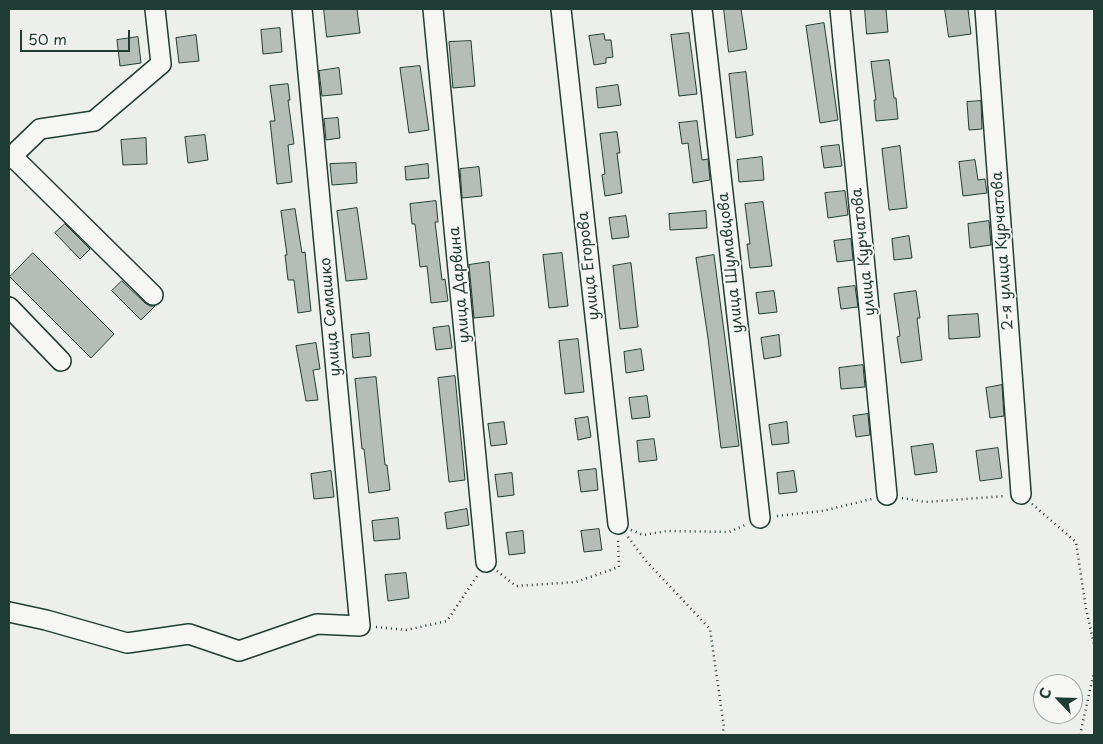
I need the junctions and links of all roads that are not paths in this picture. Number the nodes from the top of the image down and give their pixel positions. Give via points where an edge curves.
1 (155, 9) edge
2 (302, 9) edge
3 (433, 9) edge
4 (561, 9) edge
5 (702, 9) edge
6 (840, 9) edge
7 (985, 9) edge
8 (10, 157) edge
9 (153, 295) dead end
10 (9, 307) edge
11 (62, 361) dead end
12 (1021, 494) road end
13 (887, 495) road end
14 (760, 518) road end
15 (618, 524) road end
16 (486, 562) road end
17 (9, 612) edge

1 - 8 street via 161,64 94,121 40,129
2 - 17 street, улица Семашко via 360,626 317,624 240,650 189,634 127,642
3 - 16 street, улица Дарвина
4 - 15 street, улица Егорова
5 - 14 street, улица Шумавцова
6 - 13 street, улица Курчатова
7 - 12 street, 2-я улица Курчатова
8 - 9 street
10 - 11 street

